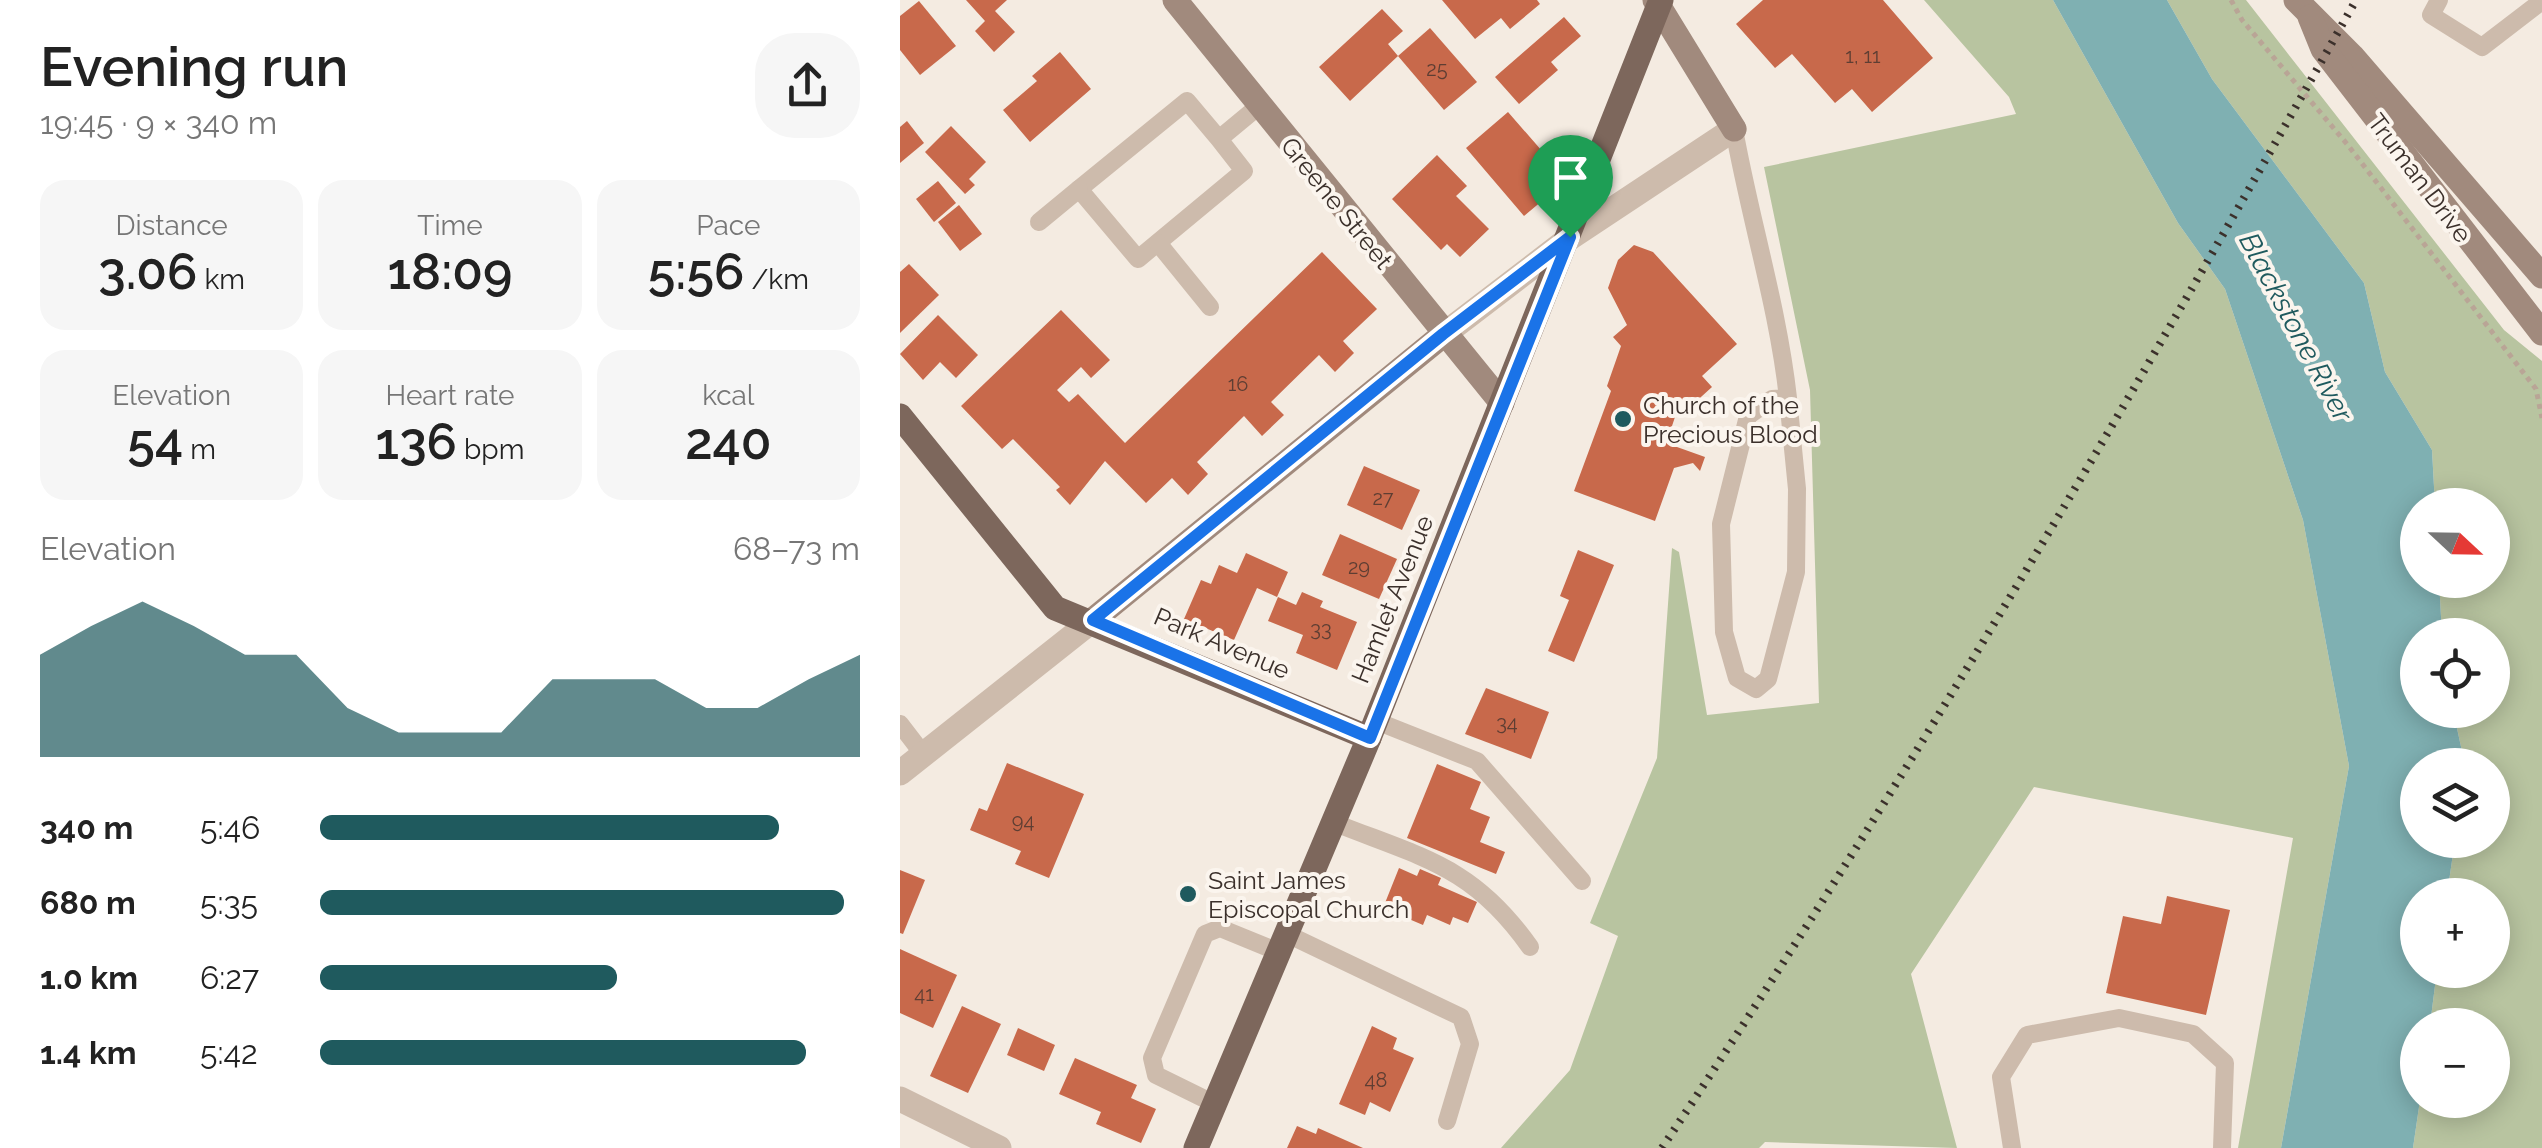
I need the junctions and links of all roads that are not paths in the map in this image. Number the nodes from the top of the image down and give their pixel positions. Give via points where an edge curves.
1 (1174, 0) edge
2 (2439, 0) edge
3 (2542, 1) edge
4 (1658, 2) edge
5 (2303, 9) edge
6 (1260, 106) junction
7 (1734, 129) junction
8 (1219, 139) junction
9 (1079, 189) junction
10 (1038, 222) dead end
11 (1570, 237) junction
12 (1158, 243) junction
13 (2542, 276) edge
14 (1210, 308) dead end
15 (2542, 332) edge
16 (1443, 334) junction
17 (1780, 398) junction
18 (1502, 404) junction
19 (900, 416) edge
20 (1093, 620) junction
21 (900, 724) edge
22 (1373, 730) junction
23 (923, 754) junction
24 (900, 773) edge
25 (1335, 823) junction
26 (1582, 881) dead end
27 (1285, 944) junction
28 (1530, 947) dead end
29 (900, 1099) edge
30 (1217, 1104) junction
31 (1448, 1120) dead end
32 (1000, 1148) edge
33 (1196, 1148) edge
34 (2012, 1148) edge
35 (2222, 1148) edge

1 - 6 main road, Greene Street
2 - 3 lane via 2431,14 2482,48
4 - 7 main road
4 - 11 main road, Hamlet Avenue
5 - 13 main road, Truman Drive via 2352,56
5 - 15 main road, Truman Drive via 2322,48
6 - 8 lane
6 - 16 main road, Greene Street
7 - 11 street
7 - 17 lane via 1782,339
8 - 9 lane via 1187,102
8 - 12 lane via 1244,170
9 - 10 lane
9 - 12 lane via 1138,259
11 - 16 street
11 - 18 main road, Hamlet Avenue
12 - 14 lane
16 - 18 main road, Greene Street
16 - 20 main road
17 - 17 lane via 1798,489 1796,572 1768,679 1756,689 1738,678 1724,632 1721,524 1748,416
18 - 22 main road, Hamlet Avenue
19 - 20 main road, Park Avenue via 1056,608
20 - 22 main road, Park Avenue
20 - 23 street
21 - 23 lane
22 - 25 main road, Hamlet Avenue
22 - 26 lane via 1477,761
23 - 24 street
25 - 27 main road, Hamlet Avenue
25 - 28 lane via 1472,882
27 - 30 main road, Hamlet Avenue
27 - 30 lane via 1220,928 1205,934 1152,1058 1156,1075
27 - 31 lane via 1461,1017 1470,1044
29 - 32 street
30 - 33 main road, Hamlet Avenue
34 - 35 lane via 2001,1077 2026,1035 2119,1018 2193,1034 2225,1063

